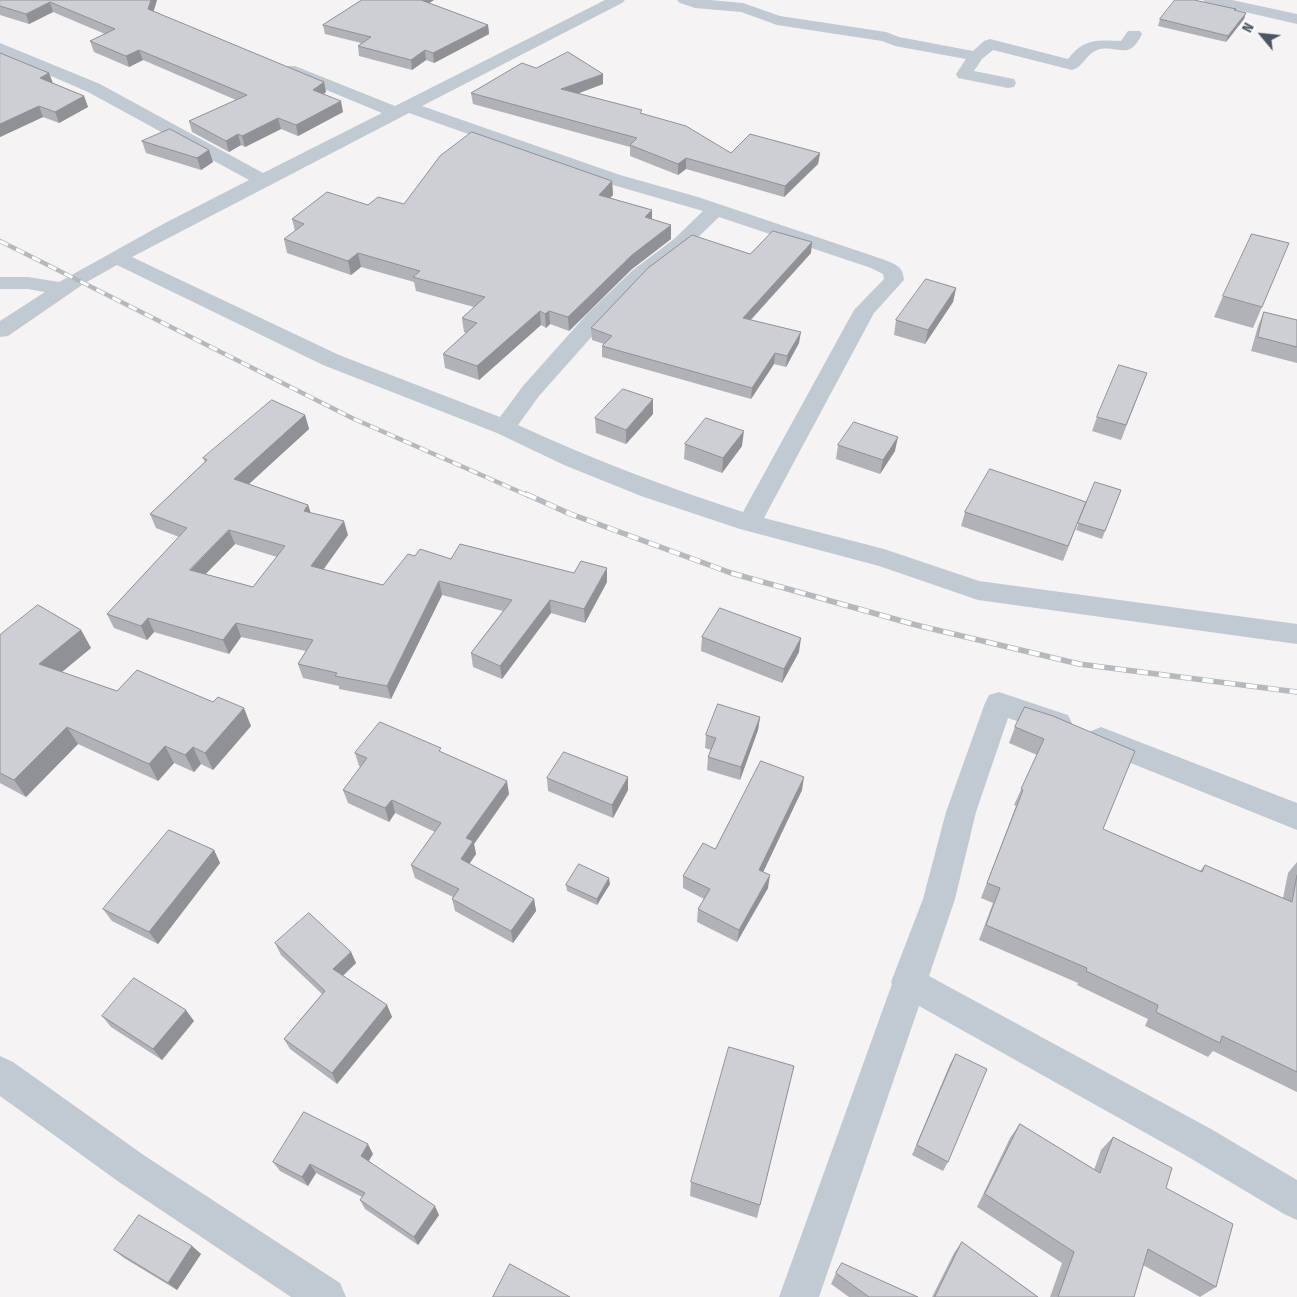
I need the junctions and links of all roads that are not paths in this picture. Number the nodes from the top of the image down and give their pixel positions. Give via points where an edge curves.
1 (617, 0) edge
2 (685, 0) edge
3 (1211, 0) edge
4 (1297, 19) edge
5 (1134, 34) dead end
6 (0, 48) edge
7 (976, 56) junction
8 (276, 64) edge
9 (1008, 83) dead end
10 (403, 110) junction
11 (264, 181) junction
12 (715, 210) junction
13 (118, 258) junction
14 (0, 283) edge
15 (63, 289) junction
16 (0, 331) edge
17 (505, 428) junction
18 (749, 523) junction
19 (1297, 634) edge
20 (1297, 817) edge
21 (908, 982) junction
22 (0, 1074) edge
23 (1297, 1201) edge
24 (326, 1297) edge
25 (799, 1297) edge

1 - 10 street
2 - 7 street via 743,8 777,20 886,37
3 - 4 street
5 - 7 street via 1131,43 1124,47 1098,45 1086,49 1072,65 990,44
6 - 11 street via 94,88
7 - 9 street via 964,74
8 - 10 street
10 - 11 street
10 - 12 street
11 - 13 street
12 - 17 street via 681,243 640,274 595,319 525,399
12 - 18 street via 878,264 893,271 894,280 865,310
13 - 15 street
13 - 17 street via 331,360
14 - 15 street via 28,283
15 - 16 street
17 - 18 street via 650,490
18 - 19 street via 884,558 978,590
20 - 21 street via 1081,731 999,703 961,812 939,899
21 - 23 street via 1198,1142
21 - 25 street
22 - 24 street via 132,1169

